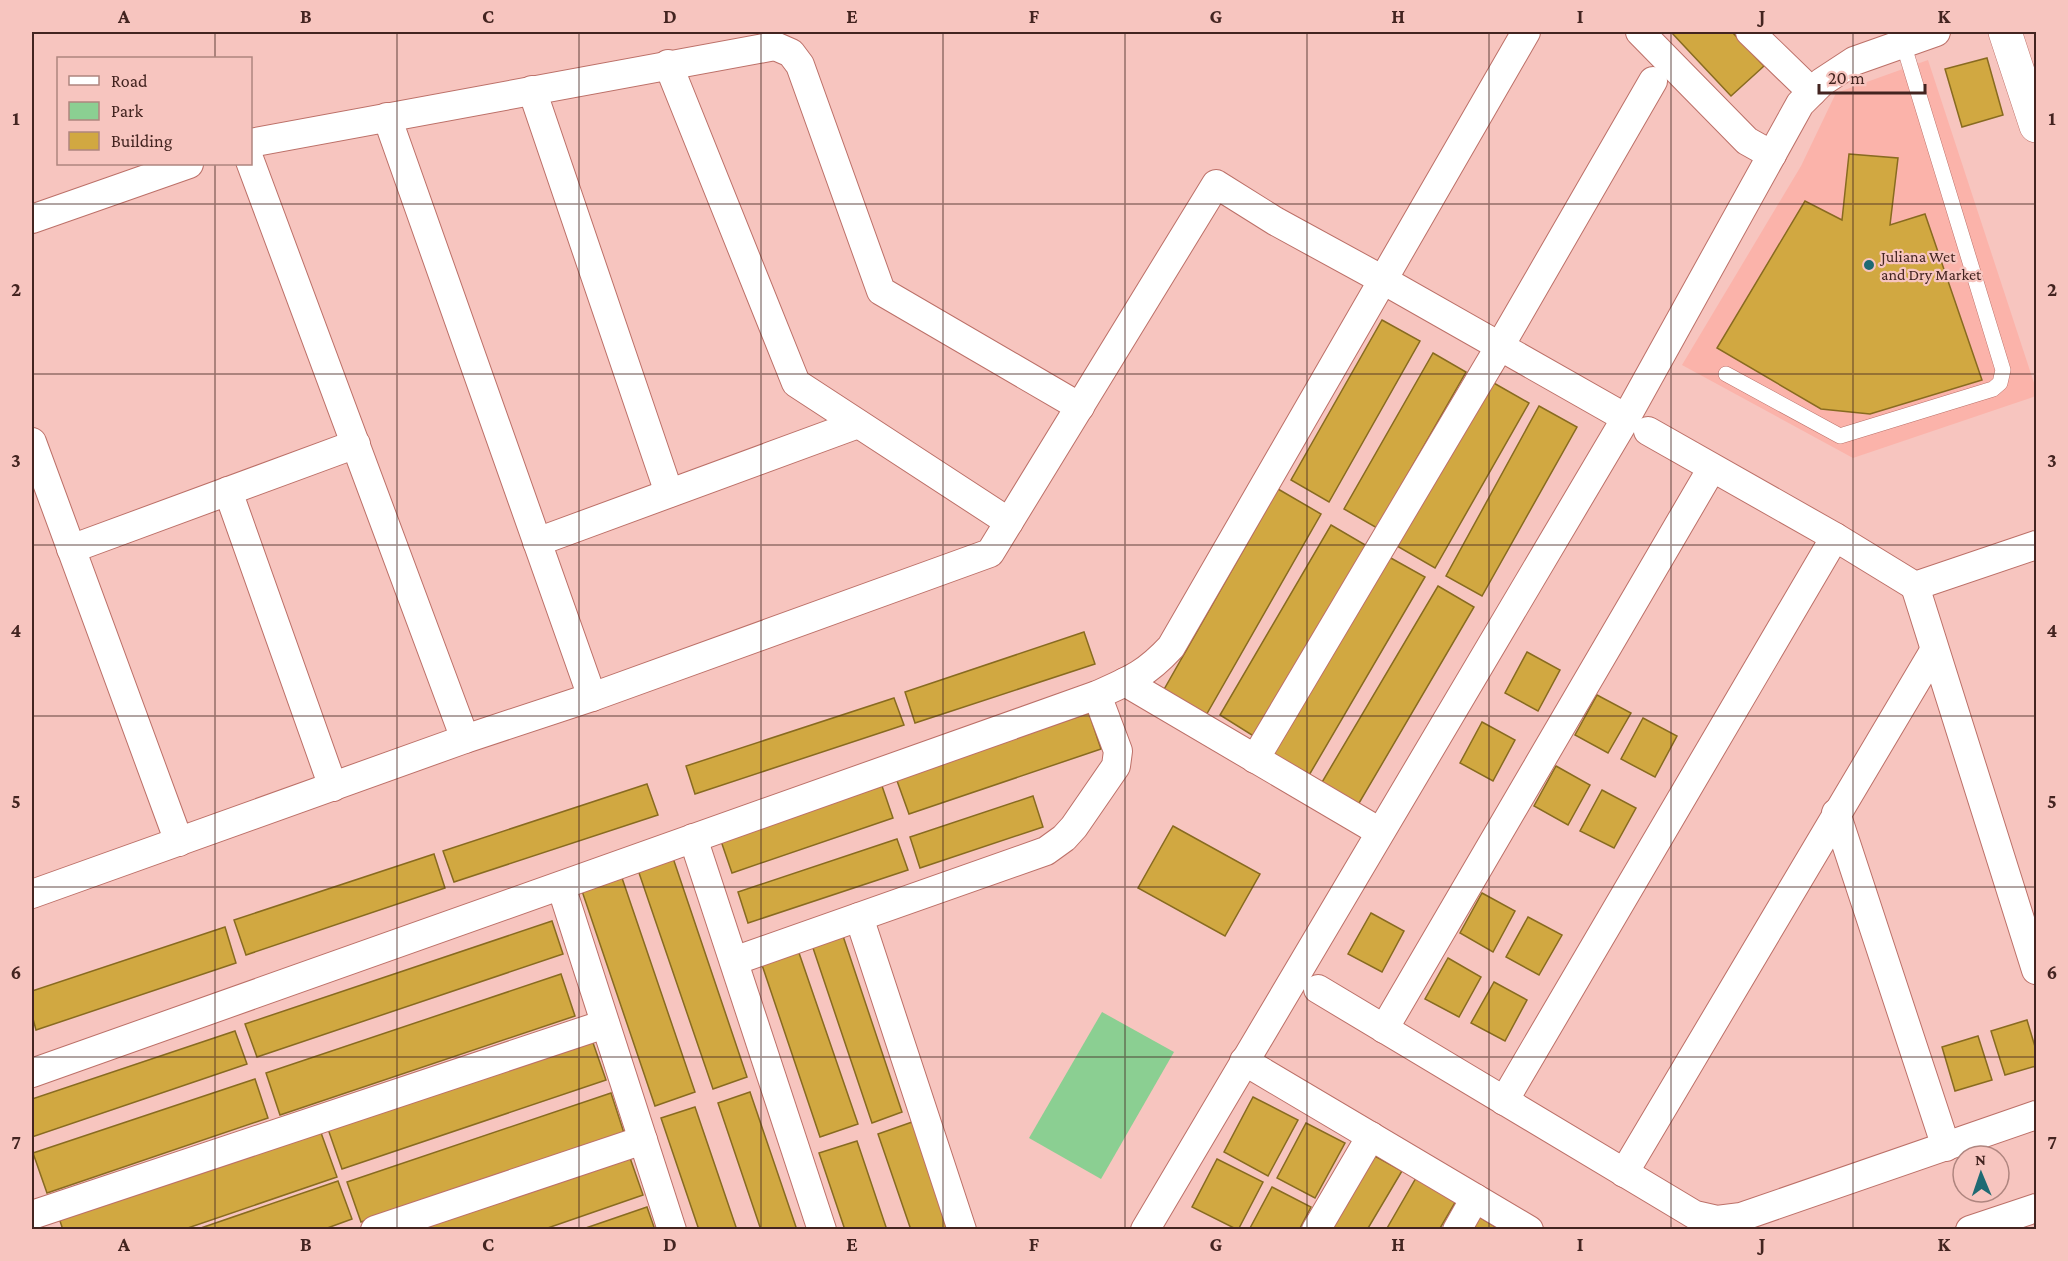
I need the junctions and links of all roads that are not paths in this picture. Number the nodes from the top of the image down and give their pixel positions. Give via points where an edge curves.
1 (1526, 32) edge
2 (1640, 32) edge
3 (1750, 32) edge
4 (1936, 32) edge
5 (2005, 32) edge
6 (1872, 42) edge
7 (1903, 43) junction
8 (668, 64) junction
9 (1653, 81) dead end
10 (532, 90) junction
11 (1812, 92) junction
12 (387, 117) junction
13 (2037, 126) edge
14 (252, 143) edge
15 (1772, 155) junction
16 (186, 165) edge
17 (252, 165) edge
18 (32, 219) edge
19 (1383, 280) junction
20 (1500, 346) junction
21 (1726, 374) dead end
22 (1080, 407) junction
23 (858, 424) junction
24 (1637, 424) junction
25 (32, 442) edge
26 (356, 444) junction
27 (1712, 468) junction
28 (228, 491) junction
29 (669, 493) junction
30 (1009, 522) junction
31 (1835, 537) junction
32 (537, 542) junction
33 (2037, 545) edge
34 (71, 549) junction
35 (1915, 586) junction
36 (1934, 651) junction
37 (1125, 682) junction
38 (1097, 694) junction
39 (592, 697) junction
40 (465, 740) junction
41 (1255, 759) junction
42 (333, 787) junction
43 (1836, 813) junction
44 (1380, 832) junction
45 (693, 838) junction
46 (179, 842) junction
47 (561, 886) junction
48 (33, 887) edge
49 (859, 917) junction
50 (734, 960) junction
51 (2037, 970) edge
52 (1318, 989) dead end
53 (606, 1024) junction
54 (1384, 1029) junction
55 (1244, 1060) junction
56 (32, 1073) edge
57 (1504, 1101) junction
58 (2037, 1115) edge
59 (1371, 1136) junction
60 (643, 1140) junction
61 (1946, 1147) junction
62 (1624, 1173) junction
63 (1475, 1198) junction
64 (2037, 1208) edge
65 (32, 1215) edge
66 (375, 1230) edge
67 (672, 1230) edge
68 (822, 1230) edge
69 (962, 1230) edge
70 (1145, 1230) edge
71 (1316, 1230) edge
72 (1457, 1230) edge
73 (1529, 1230) edge
74 (1970, 1230) edge

1 - 19 street
2 - 15 street via 1747,141
3 - 11 street
4 - 7 street
5 - 13 street
6 - 7 street
6 - 11 street via 1854,61
7 - 21 lane via 2003,370 2000,383 1993,390 1840,436
8 - 10 street
8 - 22 street via 775,46 790,53 800,65 881,291
8 - 23 street via 796,383
9 - 20 street
10 - 12 street
10 - 29 street
11 - 15 street via 1800,104
12 - 14 street
12 - 32 street
15 - 24 street
16 - 18 street
17 - 26 street
19 - 20 street
19 - 22 street via 1216,184
19 - 37 street via 1172,647 1155,665
20 - 24 street
20 - 41 street
22 - 30 street
23 - 29 street
23 - 30 street
24 - 27 street
24 - 44 street
25 - 34 street
26 - 28 street
26 - 40 street
27 - 31 street
27 - 54 street
28 - 34 street
28 - 42 street
29 - 32 street
30 - 39 street via 990,553
31 - 35 street
31 - 57 street
32 - 39 street
33 - 35 street
34 - 46 street
35 - 36 street
36 - 43 street
36 - 51 street
37 - 38 street
37 - 41 street
38 - 45 street
38 - 49 street via 1118,758 1064,838 1046,850
39 - 40 street
40 - 42 street
41 - 44 street
42 - 46 street
43 - 61 street
43 - 62 street
44 - 55 street
45 - 47 street
45 - 50 street
46 - 48 street
47 - 53 street
47 - 56 street
49 - 50 street
49 - 69 street
50 - 68 street
52 - 54 street
53 - 60 street
53 - 65 street
54 - 57 street
55 - 59 street
55 - 70 street
57 - 62 street
58 - 61 street
59 - 63 street
59 - 71 street
60 - 66 street
60 - 67 street
61 - 62 street via 1741,1217 1717,1220 1695,1215
63 - 72 street
63 - 73 street
64 - 74 street

